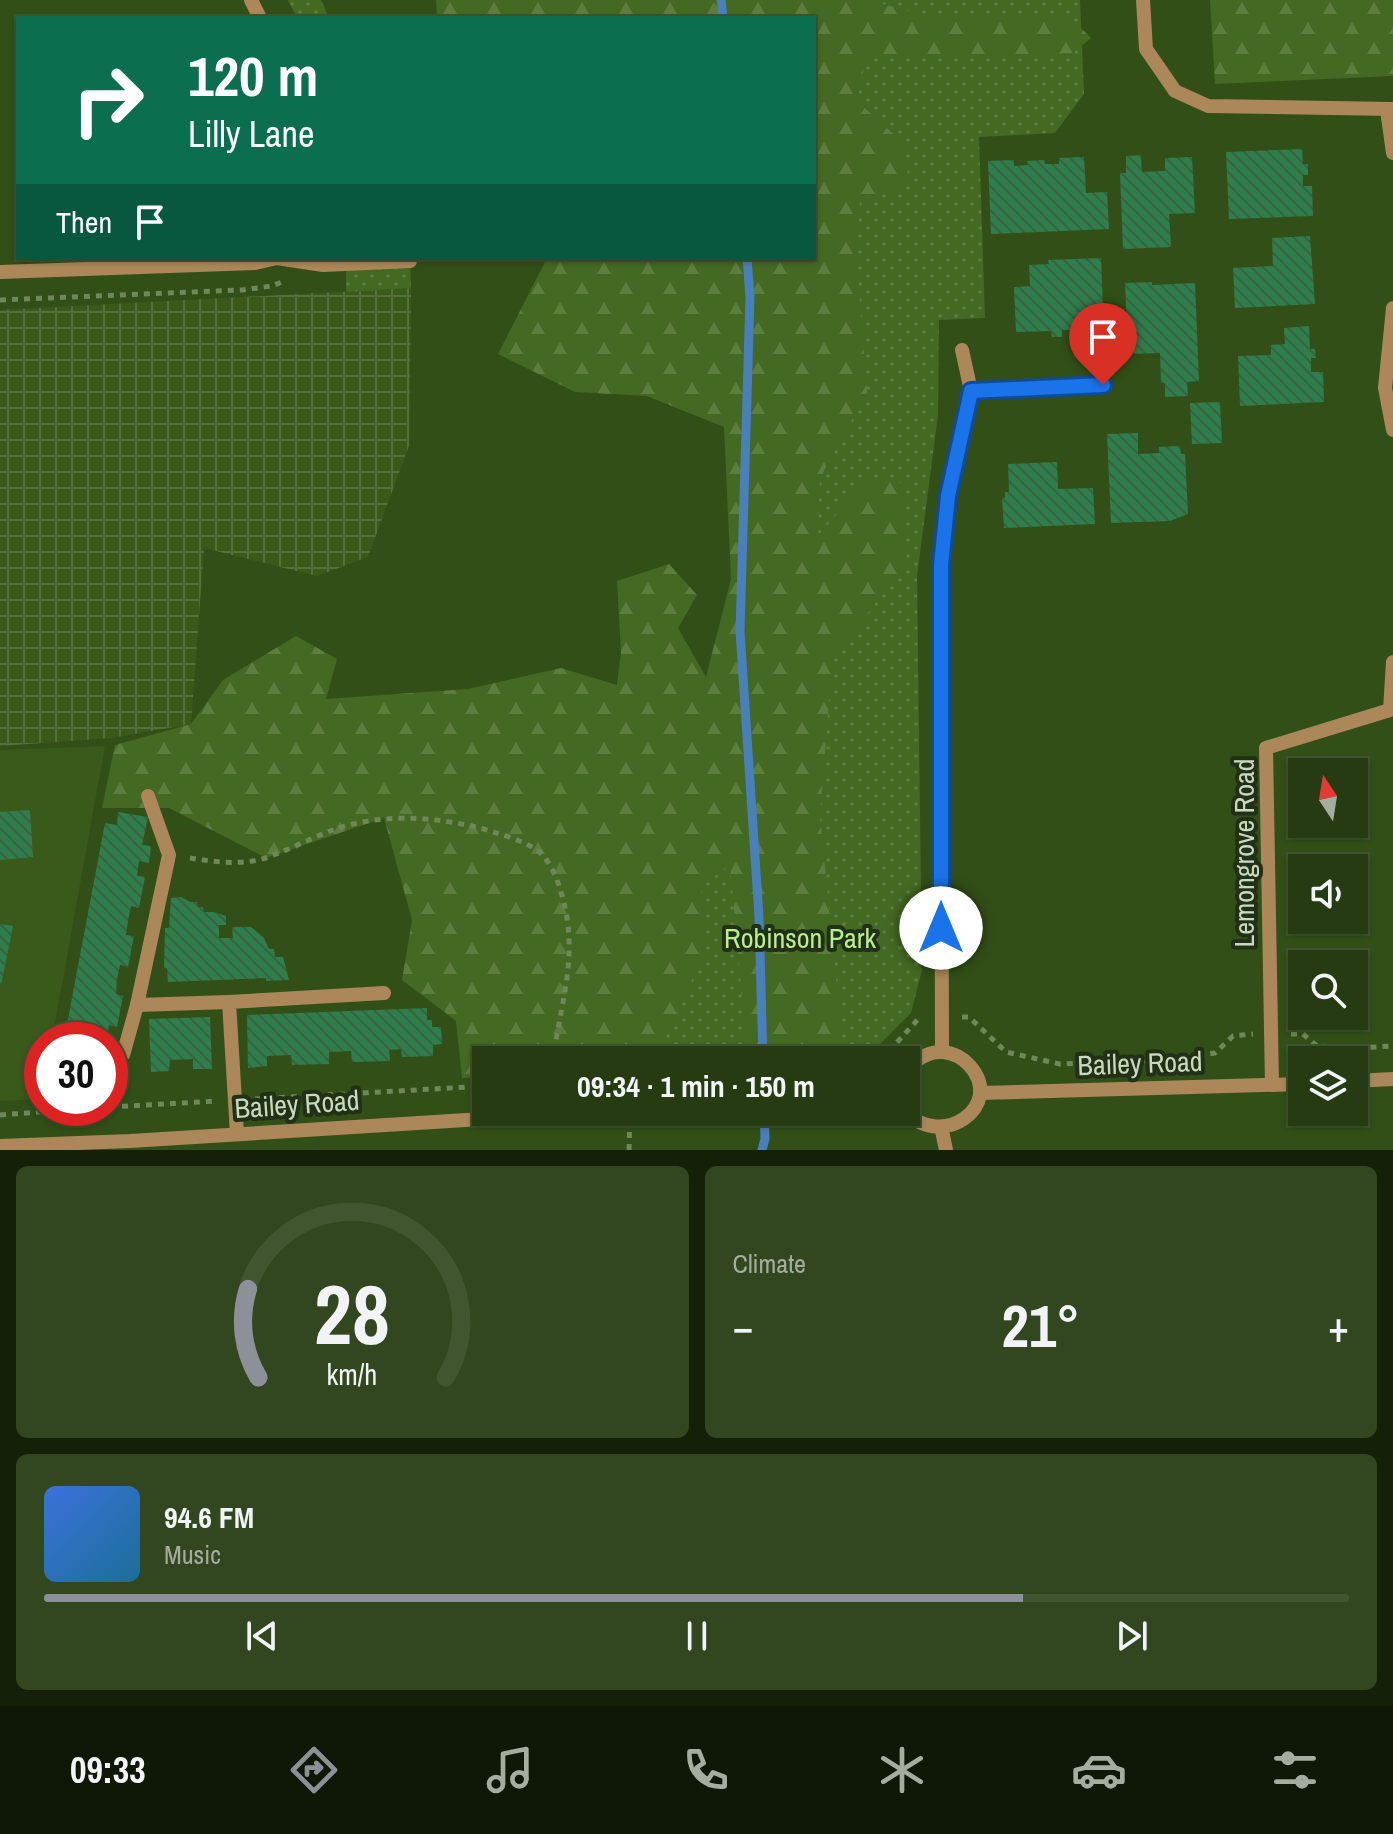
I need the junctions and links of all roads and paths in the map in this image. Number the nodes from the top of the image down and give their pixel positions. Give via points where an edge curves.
1 (1143, 0) edge
2 (1390, 109) edge
3 (1393, 153) edge
4 (265, 260) edge
5 (290, 260) edge
6 (410, 261) dead end
7 (0, 272) edge
8 (1393, 308) edge
9 (962, 350) dead end
10 (1103, 385) dead end
11 (971, 391) junction
12 (1393, 430) edge
13 (1393, 662) edge
14 (148, 796) dead end
15 (169, 855) junction
16 (384, 993) dead end
17 (229, 1002) junction
18 (137, 1005) junction
19 (941, 1016) junction
20 (1271, 1033) junction
21 (128, 1037) edge
22 (556, 1046) edge
23 (893, 1046) edge
24 (1393, 1046) edge
25 (942, 1052) junction
26 (920, 1058) edge
27 (1393, 1079) edge
28 (1368, 1080) edge
29 (1288, 1084) edge
30 (1272, 1085) junction
31 (472, 1087) edge
32 (980, 1093) junction
33 (235, 1100) junction
34 (128, 1106) edge
35 (24, 1113) edge
36 (0, 1115) edge
37 (472, 1120) edge
38 (630, 1126) edge
39 (920, 1126) edge
40 (942, 1131) junction
41 (237, 1134) junction
42 (130, 1145) edge
43 (0, 1146) edge
44 (629, 1150) edge
45 (946, 1150) edge

1 - 2 street via 1146,49 1175,91 1208,106
2 - 3 street
4 - 7 street
5 - 6 street via 323,265
8 - 12 street via 1385,388
9 - 11 street
10 - 11 street
11 - 19 street via 948,496 941,565
13 - 20 street, Lemongrove Road via 1390,710 1266,748
14 - 15 street
15 - 18 street
15 - 22 path via 226,863 266,858 355,823 411,818 493,832 538,851 556,875 568,915 571,961
16 - 17 street
17 - 18 street
17 - 33 street
18 - 21 street
19 - 20 path via 969,1017 1006,1052 1060,1064 1215,1053 1233,1036
19 - 23 path via 919,1017
19 - 25 street
20 - 24 path via 1303,1034 1317,1046
20 - 30 street, Lemongrove Road
25 - 26 street
25 - 32 street via 965,1061
27 - 28 street
29 - 30 street, Bailey Road
30 - 32 street, Bailey Road
31 - 33 path
32 - 40 street via 964,1123
33 - 34 path
33 - 41 street
35 - 36 path
37 - 41 street, Bailey Road
38 - 44 path
39 - 40 street
40 - 45 street
41 - 42 street, Bailey Road
42 - 43 street, Bailey Road

